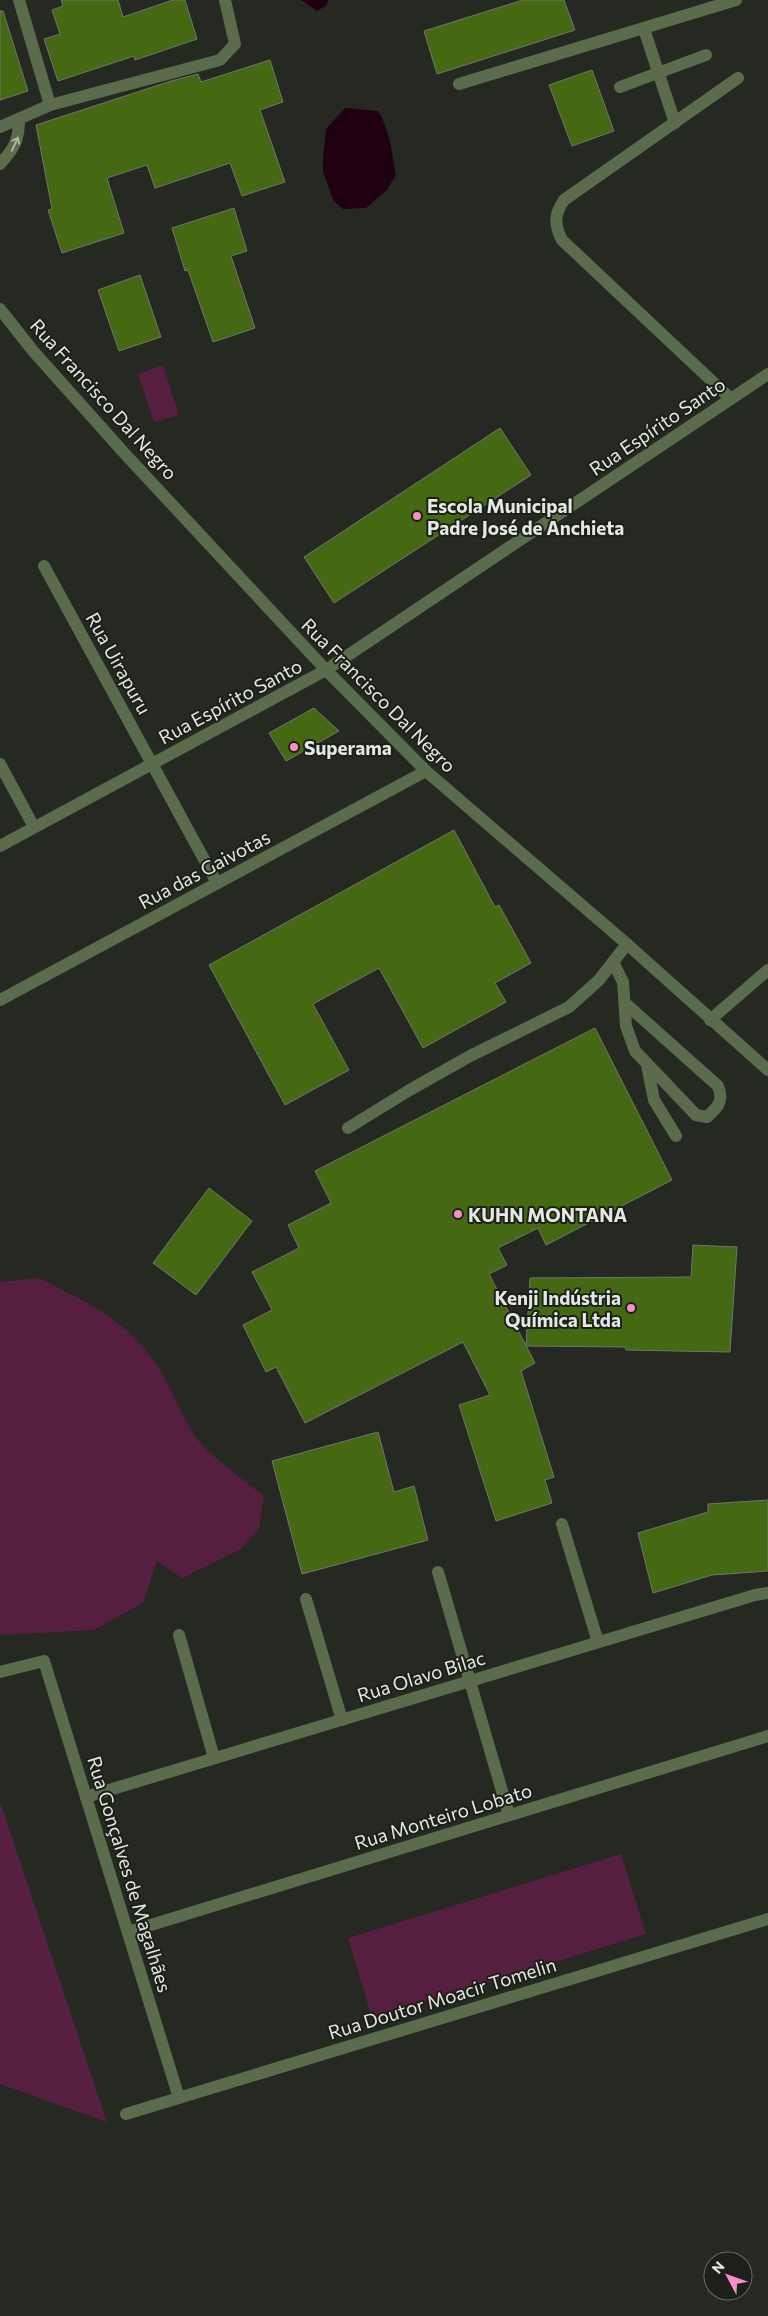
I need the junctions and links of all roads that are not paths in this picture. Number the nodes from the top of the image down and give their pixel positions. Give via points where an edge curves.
1 (19, 0) edge
2 (225, 0) edge
3 (736, 0) edge
4 (644, 29) junction
5 (706, 55) dead end
6 (658, 72) junction
7 (738, 78) dead end
8 (459, 84) dead end
9 (620, 87) dead end
10 (50, 105) junction
11 (18, 120) junction
12 (675, 122) junction
13 (0, 127) edge
14 (0, 164) edge
15 (0, 309) edge
16 (768, 374) edge
17 (731, 399) junction
18 (44, 566) dead end
19 (326, 670) junction
20 (0, 764) edge
21 (152, 764) junction
22 (426, 771) junction
23 (34, 827) junction
24 (0, 846) edge
25 (217, 884) junction
26 (627, 944) junction
27 (612, 962) junction
28 (768, 970) edge
29 (0, 1000) edge
30 (625, 1003) junction
31 (710, 1020) junction
32 (647, 1065) junction
33 (768, 1070) edge
34 (348, 1128) dead end
35 (676, 1136) dead end
36 (562, 1524) dead end
37 (438, 1572) dead end
38 (768, 1593) edge
39 (306, 1599) dead end
40 (179, 1635) dead end
41 (598, 1642) junction
42 (0, 1672) edge
43 (470, 1681) junction
44 (342, 1720) junction
45 (768, 1736) edge
46 (214, 1758) junction
47 (86, 1797) junction
48 (508, 1815) junction
49 (768, 1918) edge
50 (128, 1932) junction
51 (179, 2098) junction
52 (126, 2114) dead end

1 - 10 street
2 - 10 street via 235,44 220,60
3 - 4 street
4 - 6 street
4 - 8 street
5 - 6 street
6 - 9 street
6 - 12 street
7 - 12 street
10 - 11 street
11 - 13 street
14 -> 11 street via 13,150 18,138
12 - 17 street via 564,200 558,210 556,228 562,240
15 - 19 street, Rua Francisco Dal Negro via 81,405
16 - 17 street, Rua Espírito Santo
17 - 19 street, Rua Espírito Santo
18 - 21 street, Rua Uirapuru
19 - 21 street, Rua Espírito Santo
19 - 22 street, Rua Francisco Dal Negro
20 - 23 street
21 - 23 street, Rua Espírito Santo
21 - 25 street, Rua Uirapuru
22 - 25 street, Rua das Gaivotas
22 - 26 street, Rua Francisco Dal Negro
23 - 24 street, Rua Espírito Santo
25 - 29 street, Rua das Gaivotas
26 - 27 street
26 - 31 street, Rua Francisco Dal Negro
27 - 30 street via 623,982
27 - 34 street via 599,980 569,1007 470,1056
28 - 31 street
30 - 32 street via 626,1026 635,1051
30 - 32 street via 718,1086 722,1096 719,1106 707,1117 696,1115
31 - 33 street, Rua Francisco Dal Negro
32 - 35 street via 654,1100
36 - 41 street
37 - 43 street
38 - 41 street, Rua Olavo Bilac
39 - 44 street
40 - 46 street
41 - 43 street, Rua Olavo Bilac
42 - 47 street, Rua Gonçalves de Magalhães via 44,1661
43 - 44 street, Rua Olavo Bilac
43 - 48 street
44 - 46 street, Rua Olavo Bilac
45 - 48 street, Rua Monteiro Lobato
46 - 47 street, Rua Olavo Bilac
47 - 50 street, Rua Gonçalves de Magalhães
48 - 50 street, Rua Monteiro Lobato
49 - 51 street, Rua Doutor Moacir Tomelin
50 - 51 street, Rua Gonçalves de Magalhães
51 - 52 street, Rua Doutor Moacir Tomelin

